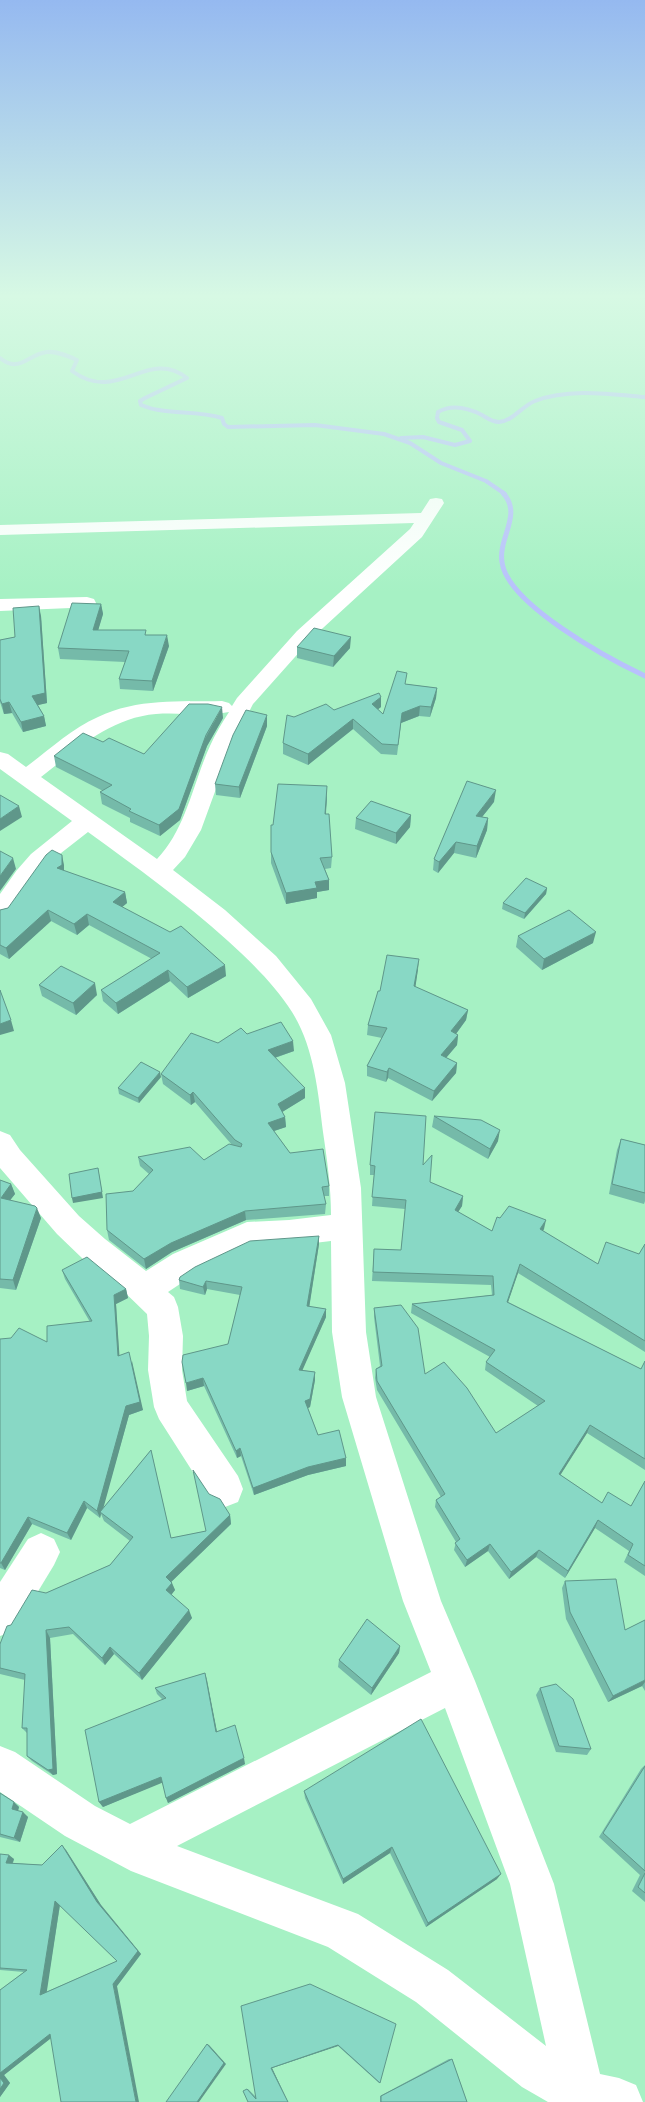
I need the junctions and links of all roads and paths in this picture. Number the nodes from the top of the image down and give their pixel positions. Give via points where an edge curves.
1 (0, 530) edge
2 (87, 603) edge
3 (0, 605) edge
4 (241, 707) junction
5 (0, 759) edge
6 (27, 777) junction
7 (88, 820) junction
8 (159, 871) junction
9 (0, 912) edge
10 (0, 1143) edge
11 (346, 1226) junction
12 (146, 1292) junction
13 (225, 1488) dead end
14 (41, 1552) dead end
15 (0, 1617) edge
16 (455, 1681) junction
17 (0, 1767) edge
18 (130, 1847) junction
19 (595, 2099) edge

1 - 4 street via 431,510 398,551 304,635
2 - 3 street
4 - 6 street via 134,710 96,725
4 - 8 street via 221,745 189,830 177,852
5 - 6 street
6 - 7 street
7 - 8 street
7 - 9 street via 39,860
8 - 11 street via 267,962 302,1006 317,1035 331,1083 346,1188
10 - 12 street via 10,1159 68,1225
11 - 12 street via 247,1235 184,1264
11 - 16 street via 349,1332 359,1397 422,1602
12 - 13 street via 162,1307 166,1336 164,1370 171,1407
14 - 15 street
16 - 18 street
16 - 19 street via 532,1884
17 - 18 street via 80,1821
18 - 19 street via 146,1856 342,1930 432,1986 540,2070

